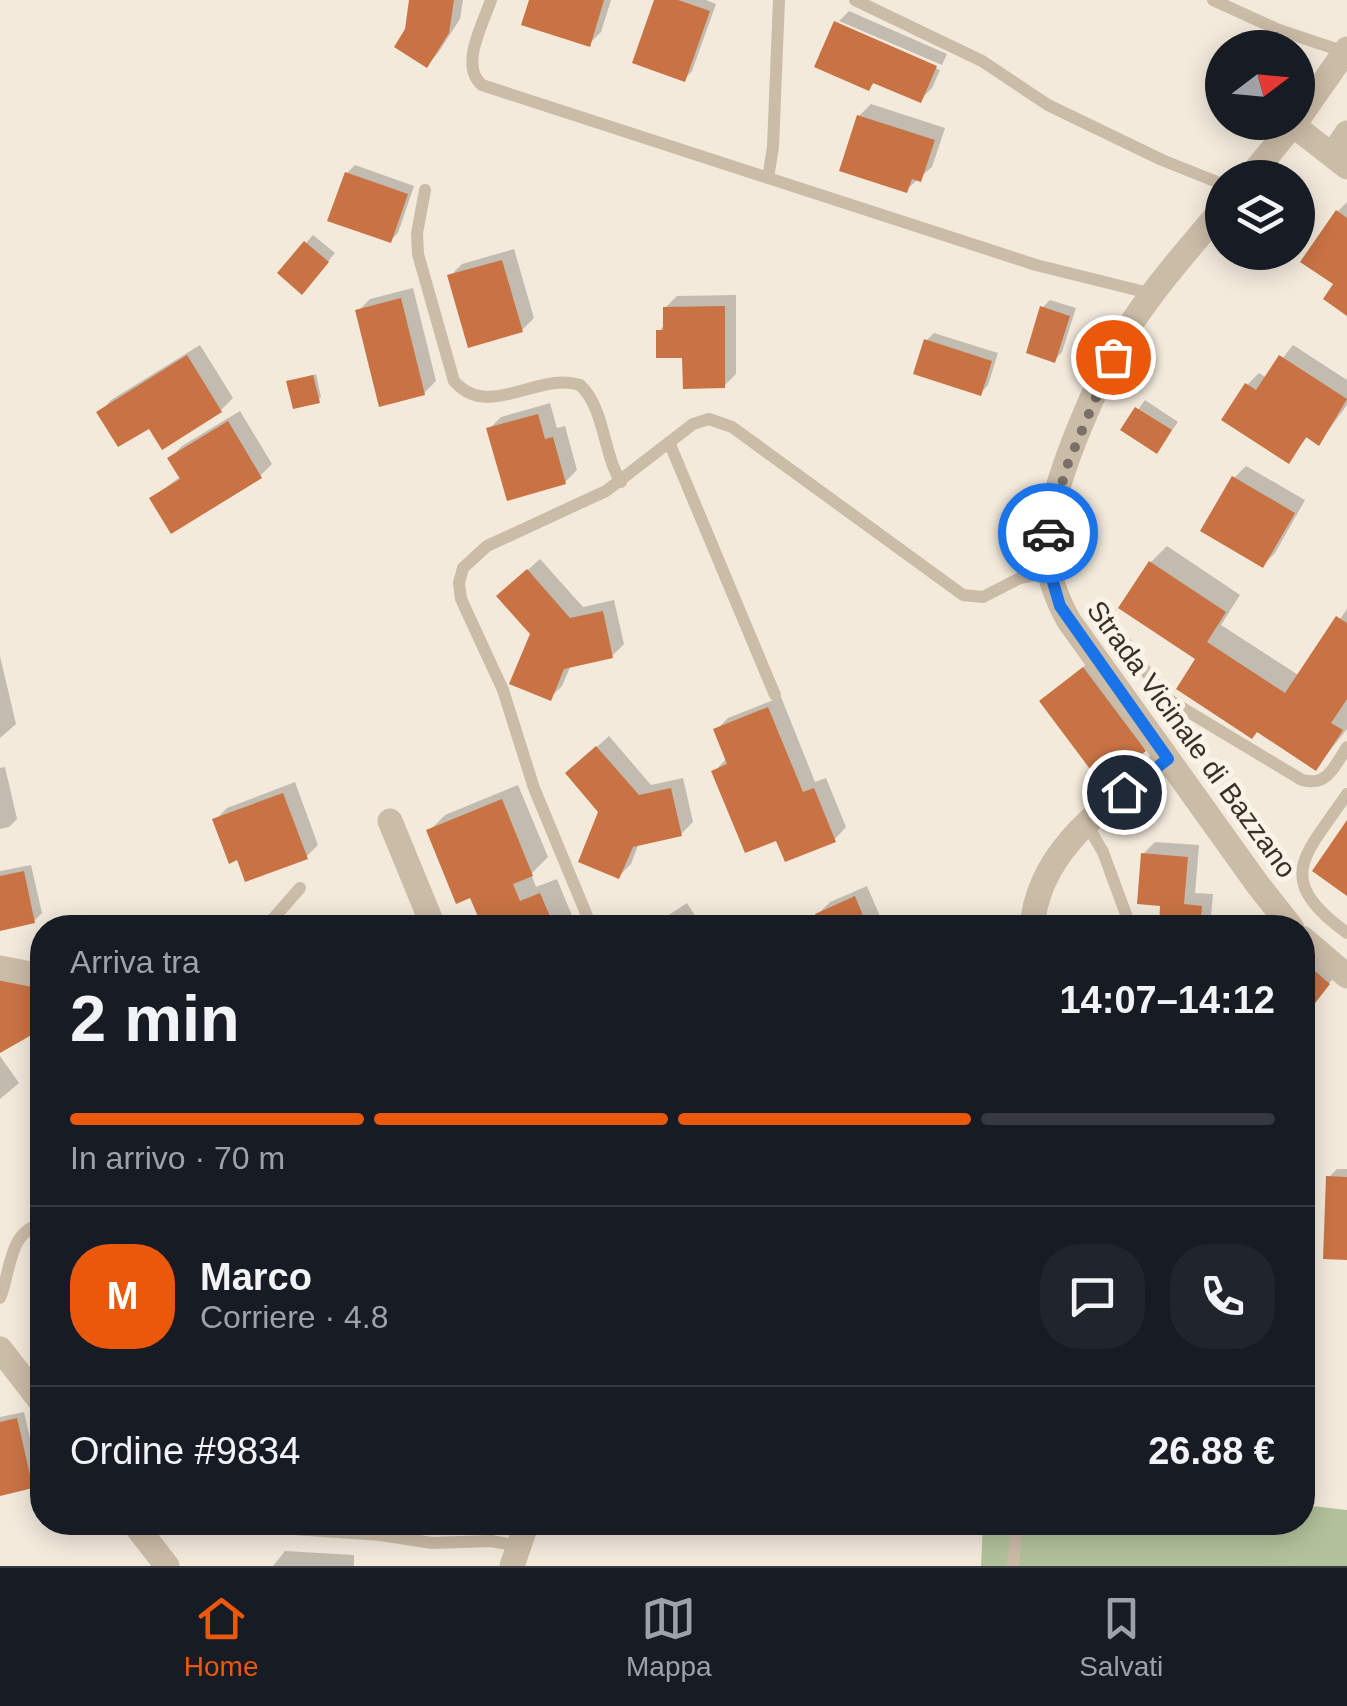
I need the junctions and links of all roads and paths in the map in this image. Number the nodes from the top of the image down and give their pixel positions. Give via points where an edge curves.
1 (491, 0) edge
2 (779, 0) edge
3 (855, 0) edge
4 (1213, 0) edge
5 (1346, 51) edge
6 (1315, 94) edge
7 (1347, 133) edge
8 (1280, 140) edge
9 (1315, 140) edge
10 (1264, 160) edge
11 (1339, 161) edge
12 (1205, 177) edge
13 (768, 178) junction
14 (425, 190) dead end
15 (1205, 230) edge
16 (1153, 294) junction
17 (669, 442) junction
18 (622, 482) junction
19 (1050, 572) junction
20 (1099, 606) dead end
21 (774, 695) dead end
22 (1347, 747) edge
23 (1168, 759) junction
24 (1347, 794) edge
25 (390, 822) dead end
26 (1086, 822) junction
27 (300, 888) dead end
28 (276, 915) edge
29 (429, 915) edge
30 (587, 915) edge
31 (1034, 915) edge
32 (1126, 915) edge
33 (1282, 915) edge
34 (1347, 933) edge
35 (1315, 949) edge
36 (0, 968) edge
37 (30, 974) edge
38 (1347, 976) edge
39 (30, 1228) edge
40 (0, 1298) edge
41 (0, 1348) edge
42 (30, 1388) edge
43 (143, 1535) edge
44 (381, 1535) edge
45 (1015, 1535) edge
46 (519, 1545) edge
47 (166, 1566) edge
48 (1013, 1566) edge

1 - 13 lane via 471,64 478,82
2 - 13 lane
3 - 12 lane via 972,56 1048,106
4 - 5 lane
5 - 6 street
7 - 11 street
8 - 10 street
9 - 11 street
13 - 16 lane via 1036,265
14 - 18 lane via 418,254 454,381 481,398 564,382 580,385
15 - 16 street, Strada Vicinale di Bazzano
16 - 19 street, Strada Vicinale di Bazzano via 1113,357 1067,466 1050,523
17 - 18 lane
17 - 19 lane via 705,420 727,424 963,595 983,596
17 - 21 lane
18 - 30 lane via 487,546 466,564 458,583
19 - 23 street, Strada Vicinale di Bazzano via 1069,621
20 - 22 lane via 1164,698 1286,771 1322,781
23 - 26 street
23 - 33 street, Strada Vicinale di Bazzano
24 - 34 lane via 1300,871 1311,902
25 - 29 street
26 - 31 street via 1044,879
26 - 32 lane
27 - 28 lane
35 - 38 street
36 - 37 street
39 - 40 lane via 18,1241
41 - 42 street
43 - 47 street
44 - 46 lane
45 - 48 lane

